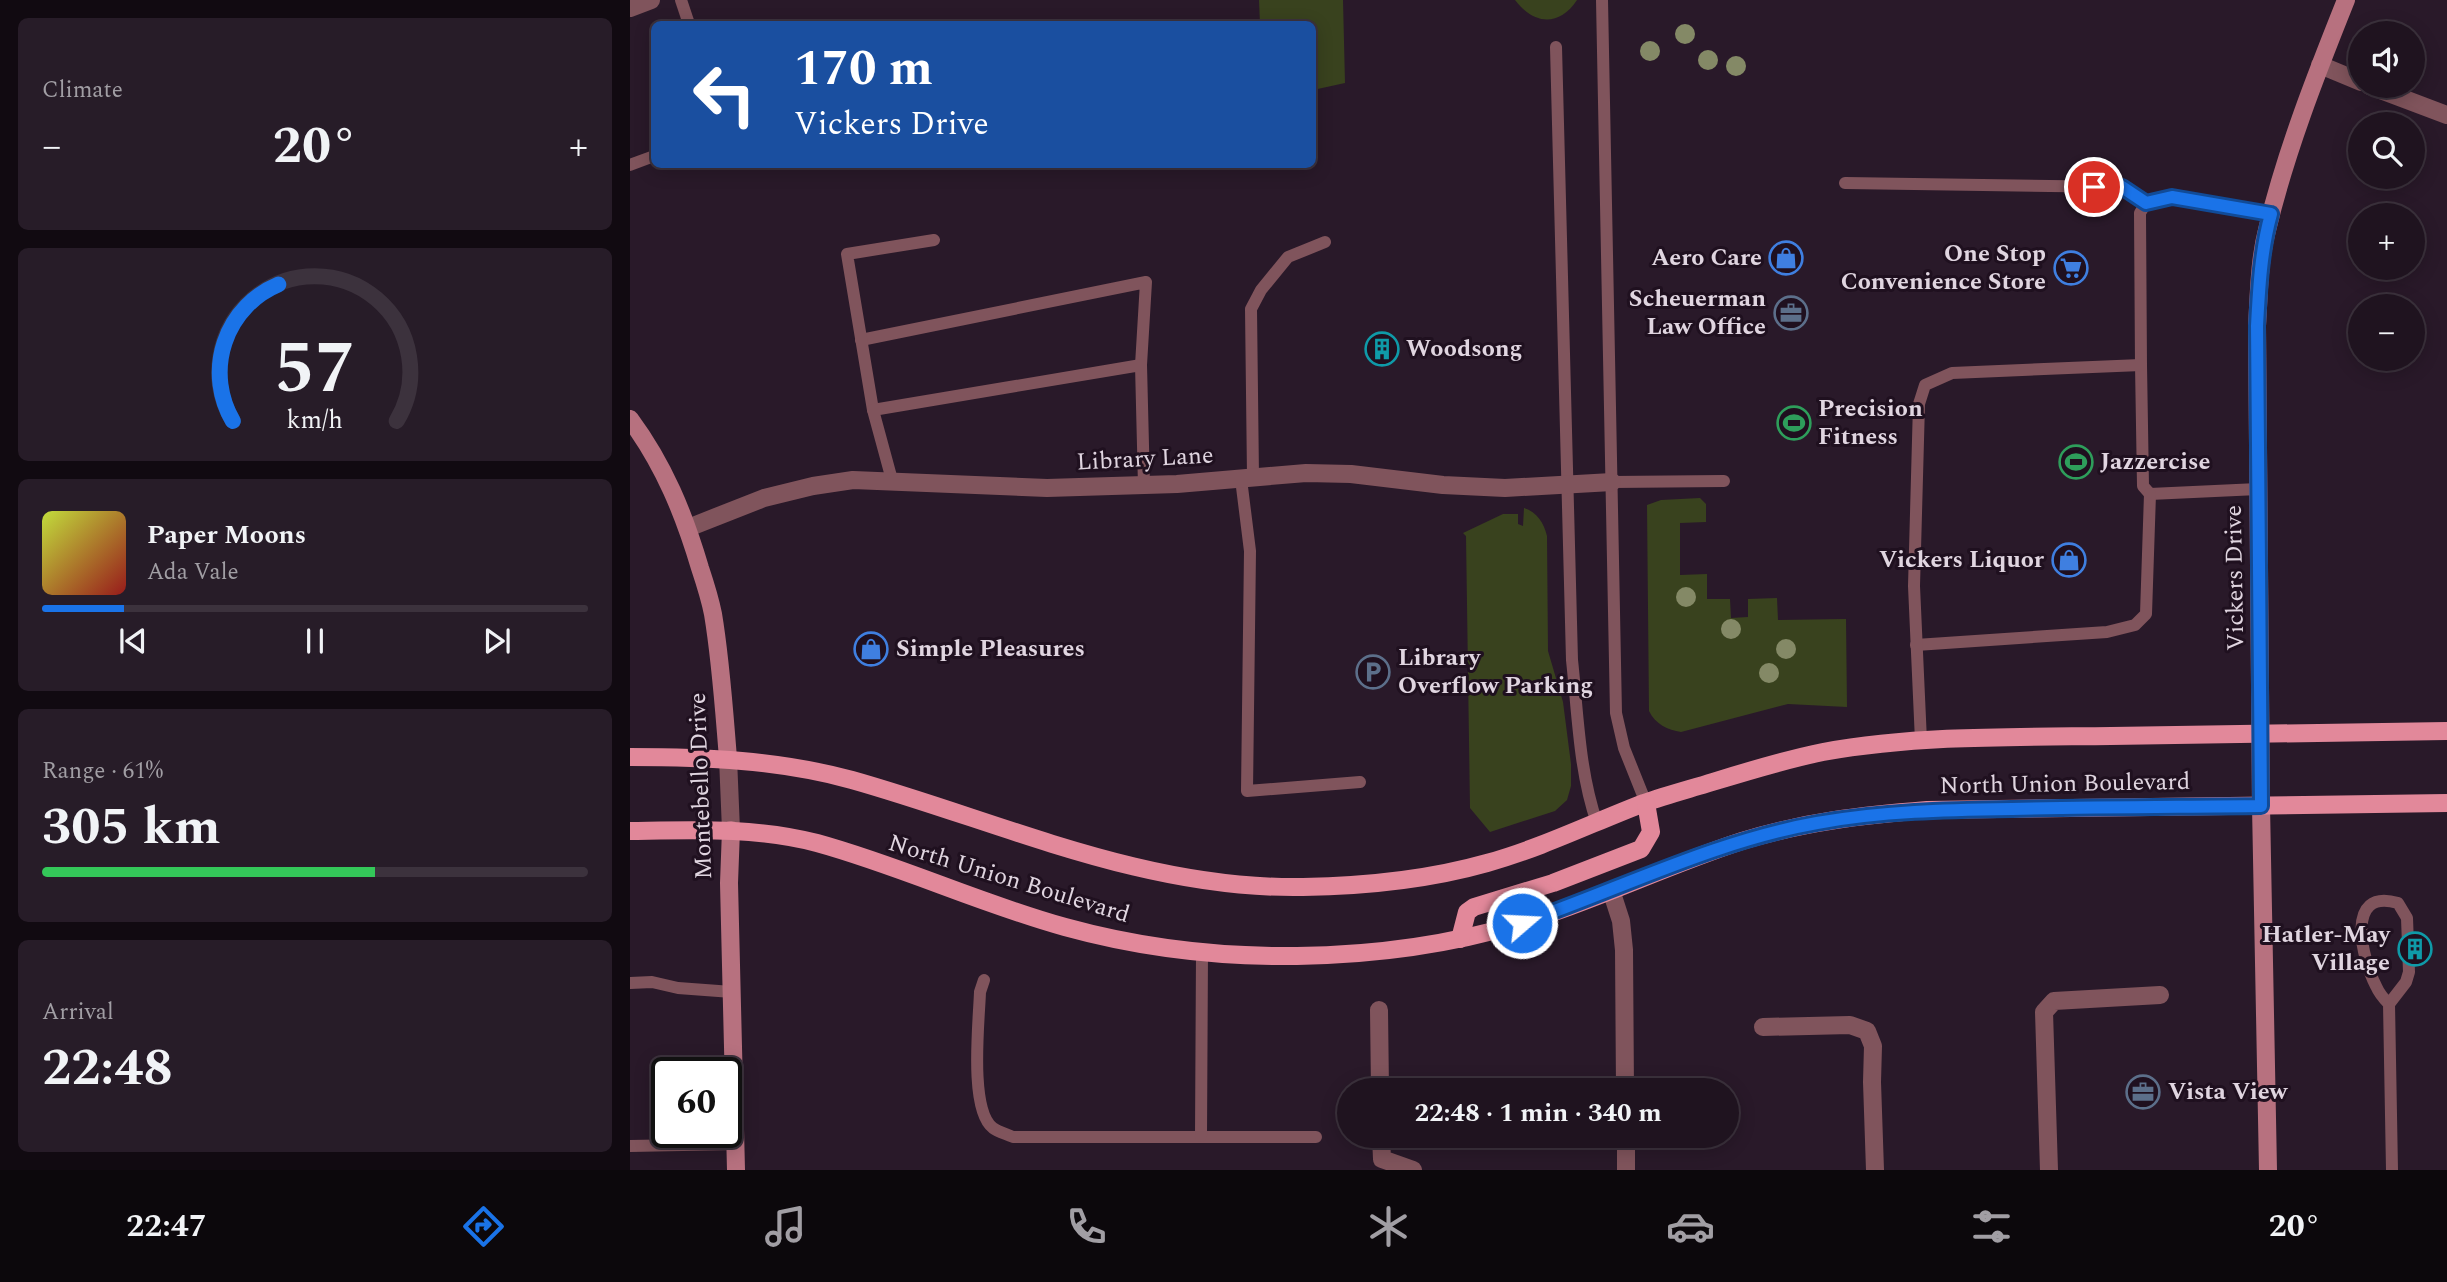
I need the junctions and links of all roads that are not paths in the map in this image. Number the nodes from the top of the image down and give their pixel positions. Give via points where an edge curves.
1 (651, 0) edge
2 (681, 0) edge
3 (1602, 0) edge
4 (2346, 0) edge
5 (630, 8) edge
6 (688, 21) edge
7 (1556, 47) dead end
8 (2320, 65) junction
9 (2348, 77) edge
10 (2402, 98) edge
11 (2447, 115) edge
12 (651, 157) edge
13 (630, 165) edge
14 (1845, 183) dead end
15 (2146, 203) junction
16 (2271, 214) junction
17 (933, 240) dead end
18 (1325, 242) dead end
19 (861, 340) junction
20 (1141, 365) junction
21 (2141, 365) junction
22 (873, 410) junction
23 (630, 419) edge
24 (1247, 478) junction
25 (892, 480) junction
26 (1724, 481) dead end
27 (1612, 482) junction
28 (1568, 484) junction
29 (1144, 486) junction
30 (2259, 489) junction
31 (2150, 494) junction
32 (688, 528) junction
33 (1916, 645) junction
34 (2447, 731) edge
35 (2261, 734) junction
36 (1921, 741) junction
37 (630, 757) edge
38 (728, 758) junction
39 (1360, 782) dead end
40 (1646, 803) junction
41 (2447, 803) edge
42 (2261, 806) junction
43 (1597, 823) junction
44 (732, 830) junction
45 (630, 831) edge
46 (1611, 890) junction
47 (1460, 939) junction
48 (1202, 953) junction
49 (984, 980) dead end
50 (630, 983) edge
51 (732, 992) junction
52 (2160, 995) dead end
53 (2389, 1004) junction
54 (1379, 1010) dead end
55 (1763, 1027) dead end
56 (734, 1057) edge
57 (1380, 1078) edge
58 (1625, 1078) edge
59 (1201, 1136) junction
60 (1317, 1137) dead end
61 (630, 1146) edge
62 (651, 1146) edge
63 (736, 1148) edge
64 (1382, 1148) edge
65 (1626, 1148) edge
66 (736, 1170) edge
67 (1413, 1170) edge
68 (1626, 1170) edge
69 (1875, 1170) edge
70 (2049, 1170) edge
71 (2268, 1170) edge
72 (2392, 1170) edge

1 - 5 street
2 - 6 lane
3 - 27 lane
4 - 8 main road, Vickers Drive
7 - 28 lane
8 - 9 street
8 - 16 main road, Vickers Drive
10 - 11 street
12 - 13 lane
14 - 15 lane via 2122,187
15 - 16 lane via 2172,197
15 - 21 lane via 2140,213
16 - 30 main road, Vickers Drive via 2257,326
17 - 19 lane via 847,254
18 - 24 lane via 1288,257 1251,309
19 - 20 lane via 1146,282
19 - 22 lane
20 - 22 lane
20 - 29 lane
21 - 31 lane via 2143,486
21 - 33 lane via 1952,373 1925,385 1919,404
22 - 25 lane
23 - 32 main road, Montebello Drive via 673,489
24 - 28 street, Library Lane via 1306,473 1505,488
24 - 29 street, Library Lane
24 - 39 lane via 1247,792
25 - 29 street, Library Lane via 1047,488
25 - 32 street, Library Lane via 813,486 764,498
26 - 27 lane
27 - 28 street, Library Lane
27 - 40 lane via 1616,713 1623,748
28 - 43 lane via 1581,755
30 - 31 lane
30 - 35 main road, Vickers Drive
31 - 33 lane via 2146,614 2135,625 2106,632
32 - 38 main road, Montebello Drive via 712,611
33 - 36 lane
34 - 35 main road, North Union Boulevard
35 - 36 main road, North Union Boulevard
35 - 42 main road, Vickers Drive
36 - 40 main road, North Union Boulevard via 1824,752
37 - 38 main road, North Union Boulevard
38 - 43 main road, North Union Boulevard via 847,779 1094,859 1235,886 1378,884 1439,874 1489,863
38 - 44 street, Montebello Drive
40 - 43 main road, North Union Boulevard
40 - 47 main road via 1651,832 1641,849 1474,907 1467,912
41 - 42 main road, North Union Boulevard
42 - 46 main road, North Union Boulevard via 1927,810 1863,816 1745,841
42 - 71 main road, Vickers Drive
44 - 45 main road, North Union Boulevard
44 - 48 main road, North Union Boulevard via 816,843 1064,927
44 - 51 main road, Montebello Drive
46 - 47 main road, North Union Boulevard via 1522,923
46 - 58 street via 1624,950
47 - 48 main road, North Union Boulevard via 1378,952 1296,956
48 - 59 lane
49 - 59 lane via 978,1096 993,1128 1013,1136
50 - 51 lane
51 - 56 main road, Montebello Drive
52 - 70 street via 2054,1001 2044,1012
53 - 53 lane via 2409,972 2407,918 2398,903 2384,899 2365,911 2360,931 2376,988
53 - 72 lane
54 - 57 street
55 - 69 street via 1850,1025 1867,1031 1873,1046
59 - 60 lane
61 - 62 lane
63 - 66 main road, Montebello Drive
64 - 67 street via 1382,1159
65 - 68 street

